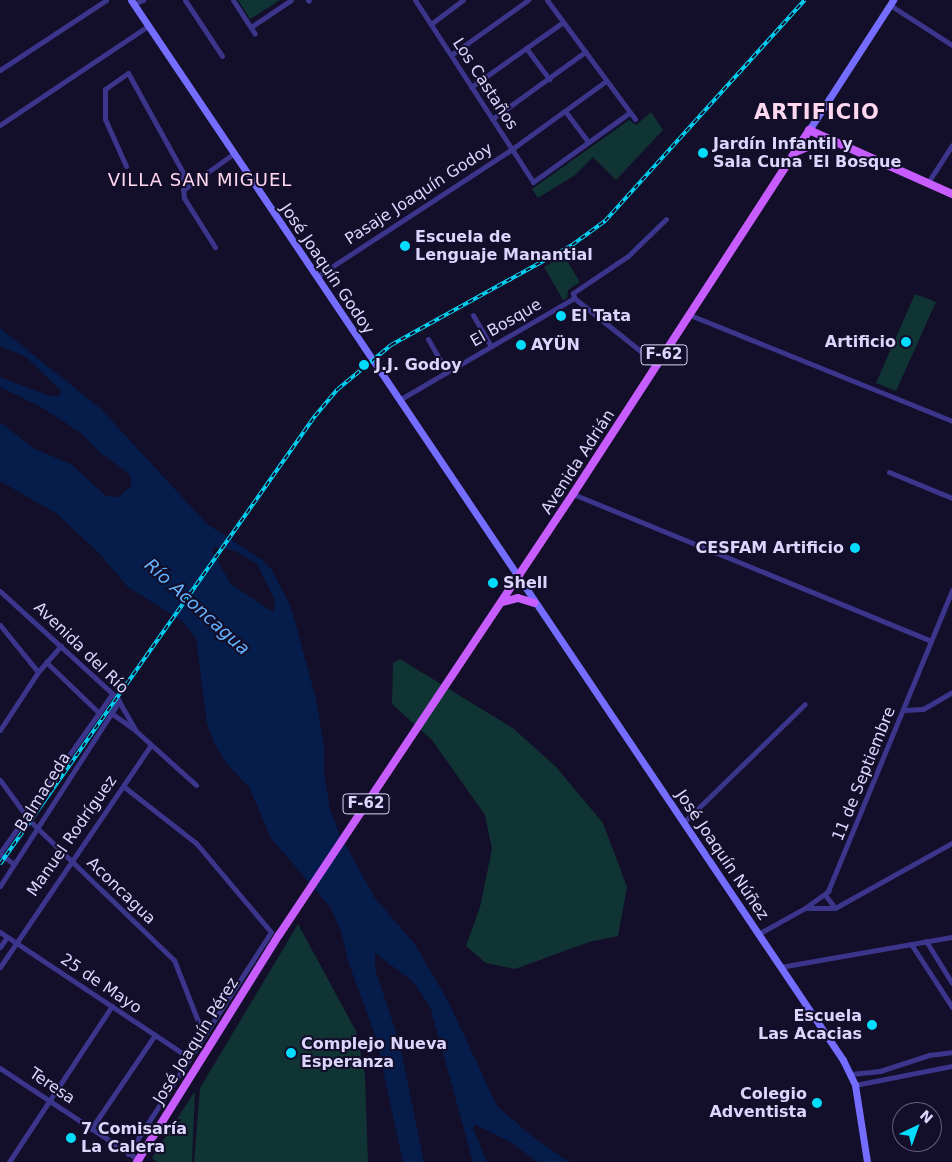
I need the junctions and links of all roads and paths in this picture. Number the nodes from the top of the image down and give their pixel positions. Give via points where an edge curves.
1 (106, 0) edge
2 (143, 0) edge
3 (185, 0) edge
4 (233, 0) edge
5 (291, 0) edge
6 (415, 0) edge
7 (463, 0) edge
8 (528, 0) edge
9 (547, 0) edge
10 (132, 2) edge
11 (892, 2) edge
12 (563, 22) junction
13 (431, 24) junction
14 (148, 26) junction
15 (251, 27) junction
16 (255, 34) dead end
17 (952, 45) edge
18 (526, 48) junction
19 (585, 52) junction
20 (451, 55) junction
21 (222, 56) dead end
22 (0, 70) edge
23 (549, 79) junction
24 (606, 81) junction
25 (471, 86) junction
26 (565, 111) junction
27 (629, 113) junction
28 (635, 119) dead end
29 (492, 120) junction
30 (1, 125) edge
31 (809, 130) junction
32 (588, 142) junction
33 (952, 145) edge
34 (846, 146) junction
35 (512, 149) junction
36 (233, 154) junction
37 (792, 156) junction
38 (126, 166) dead end
39 (927, 184) junction
40 (183, 190) junction
41 (952, 194) edge
42 (666, 219) dead end
43 (215, 246) dead end
44 (315, 278) junction
45 (574, 298) junction
46 (473, 314) dead end
47 (690, 315) junction
48 (428, 339) dead end
49 (492, 346) junction
50 (658, 365) junction
51 (447, 372) junction
52 (399, 400) junction
53 (952, 421) edge
54 (889, 472) dead end
55 (573, 494) junction
56 (952, 498) edge
57 (518, 578) junction
58 (952, 590) edge
59 (0, 591) edge
60 (534, 602) junction
61 (500, 604) junction
62 (0, 625) edge
63 (931, 641) junction
64 (61, 646) junction
65 (46, 662) junction
66 (38, 672) junction
67 (952, 692) edge
68 (112, 694) junction
69 (119, 701) junction
70 (806, 704) dead end
71 (904, 710) junction
72 (98, 712) junction
73 (111, 713) junction
74 (0, 730) edge
75 (136, 731) junction
76 (152, 745) junction
77 (0, 780) edge
78 (196, 785) dead end
79 (123, 786) junction
80 (27, 816) junction
81 (683, 823) junction
82 (36, 826) junction
83 (952, 843) edge
84 (0, 853) edge
85 (71, 860) junction
86 (13, 863) junction
87 (0, 886) edge
88 (825, 895) junction
89 (805, 908) junction
90 (835, 908) junction
91 (0, 932) edge
92 (758, 934) junction
93 (280, 935) joint
94 (7, 937) junction
95 (952, 937) edge
96 (926, 941) junction
97 (16, 943) junction
98 (911, 944) junction
99 (0, 947) edge
100 (0, 967) edge
101 (780, 967) junction
102 (952, 983) edge
103 (112, 1006) junction
104 (952, 1007) edge
105 (203, 1034) junction
106 (155, 1035) junction
107 (952, 1052) edge
108 (188, 1057) junction
109 (952, 1066) edge
110 (0, 1068) edge
111 (851, 1074) junction
112 (855, 1085) junction
113 (49, 1100) junction
114 (91, 1129) junction
115 (128, 1154) junction
116 (140, 1160) edge
117 (9, 1162) edge
118 (867, 1162) edge

1 - 22 street
2 - 10 street
3 - 21 street
4 - 15 street
5 - 15 street
6 - 13 street, Los Castaños
7 - 13 street
8 - 20 street
9 - 12 street
10 - 14 street, José Joaquín Godoy
11 - 17 street
11 - 31 street, Avenida Adrián
12 - 18 street
12 - 19 street
13 - 20 street, Los Castaños
14 - 30 street
14 - 36 street, José Joaquín Godoy
15 - 16 street
18 - 23 street
18 - 25 street
19 - 23 street
19 - 24 street
20 - 25 street, Los Castaños
23 - 29 street
24 - 26 street, Pasaje Joaquín Godoy
24 - 27 street
25 - 29 street, Los Castaños
26 - 32 street
26 - 35 street, Pasaje Joaquín Godoy
27 - 28 street
27 - 32 street
29 - 35 street, Los Castaños
31 - 34 main road
31 - 37 main road, Avenida Adrián / F-62
32 - 35 street, Los Castaños via 533,182
33 - 39 street
34 - 37 main road via 817,143
34 - 39 main road
35 - 44 street, Pasaje Joaquín Godoy
36 - 40 street
36 - 44 street, José Joaquín Godoy
37 - 47 main road, Avenida Adrián / F-62
38 - 40 street via 105,118 108,103 105,89 128,73 182,171
39 - 41 main road
40 - 43 street via 184,198
42 - 45 street, El Bosque via 628,256 574,290
44 - 52 street, José Joaquín Godoy
45 - 49 street, El Bosque
45 - 50 street
46 - 49 street
47 - 50 main road, Avenida Adrián / F-62
47 - 53 street
48 - 51 street
49 - 51 street, El Bosque
50 - 55 main road, Avenida Adrián / F-62
51 - 52 street, El Bosque
52 - 57 street, José Joaquín Godoy
54 - 56 street
55 - 57 main road, Avenida Adrián / F-62
55 - 63 street
57 - 60 street, José Joaquín Núñez
57 - 61 main road, Avenida Adrián / F-62
58 - 63 street, 11 de Septiembre
59 - 64 street, Avenida del Río
60 - 61 main road via 518,598
60 - 81 street, José Joaquín Núñez
61 - 93 main road, Avenida Adrián / F-62
62 - 66 street
63 - 71 street, 11 de Septiembre
64 - 65 street
64 - 68 street, Avenida del Río
65 - 66 street
65 - 72 street
66 - 74 street
67 - 71 street via 923,709
68 - 69 street, Avenida del Río
68 - 72 street, Balmaceda
69 - 73 street, Balmaceda
69 - 75 street, Avenida del Río
70 - 81 street
71 - 88 street, 11 de Septiembre
72 - 80 street, Balmaceda
73 - 75 street, Avenida del Río
73 - 82 street, Balmaceda
75 - 76 street, Avenida del Río
76 - 78 street, Avenida del Río
76 - 79 street, Manuel Rodríguez
77 - 80 street, Aconcagua
79 - 85 street, Manuel Rodríguez
79 - 105 street, José Joaquín Pérez via 196,843 271,932
80 - 82 street, Aconcagua
80 - 84 street, Balmaceda
81 - 92 street, José Joaquín Núñez
82 - 85 street, Aconcagua
82 - 86 street, Balmaceda
83 - 90 street
84 - 86 street
85 - 97 street, Manuel Rodríguez
85 - 105 street, Aconcagua via 174,960
86 - 87 street, Balmaceda
88 - 89 street
88 - 90 street
89 - 90 street
89 - 92 street
91 - 94 street, 25 de Mayo
92 - 101 street, José Joaquín Núñez
93 - 116 main road, José Joaquín Pérez / F-62
94 - 97 street, 25 de Mayo
94 - 99 street
95 - 96 street
96 - 98 street
96 - 102 street
97 - 100 street, Manuel Rodríguez
97 - 103 street, 25 de Mayo
98 - 101 street
98 - 104 street
101 - 111 street, José Joaquín Núñez
103 - 106 street, 25 de Mayo
103 - 113 street
105 - 108 street, José Joaquín Pérez
106 - 108 street, 25 de Mayo
106 - 114 street
107 - 111 street via 929,1055 880,1071
108 - 115 street, José Joaquín Pérez
109 - 112 street
110 - 113 street, Teresa
111 - 112 street, José Joaquín Núñez
112 - 118 street, José Joaquín Núñez
113 - 114 street, Teresa
113 - 117 street
114 - 115 street, Teresa
115 - 116 street, Teresa

